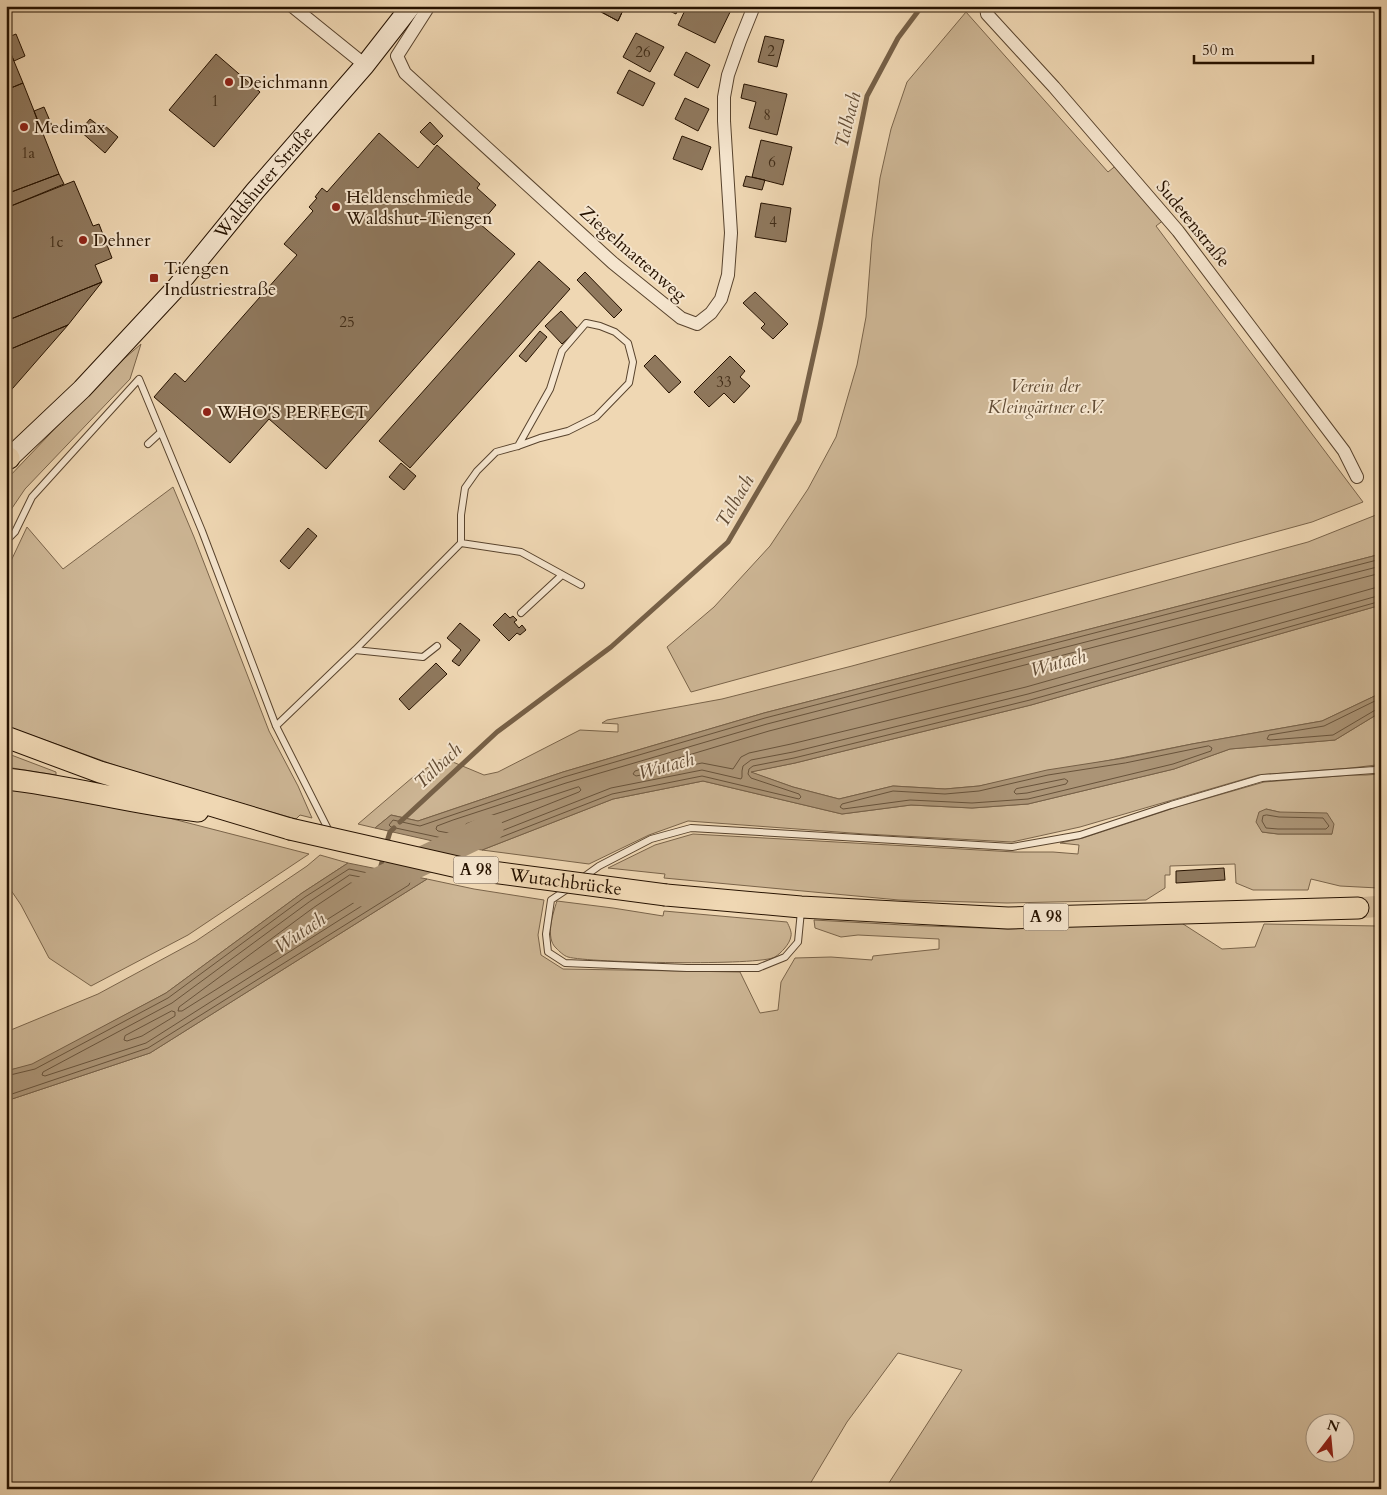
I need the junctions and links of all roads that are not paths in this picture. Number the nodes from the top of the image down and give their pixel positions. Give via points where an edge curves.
1 (292, 6) edge
2 (411, 6) edge
3 (429, 6) edge
4 (754, 6) edge
5 (986, 6) edge
6 (6, 8) edge
7 (14, 8) dead end
8 (365, 65) junction
9 (162, 432) junction
10 (148, 444) dead end
11 (518, 446) junction
12 (7, 459) edge
13 (1357, 477) dead end
14 (6, 541) edge
15 (461, 543) junction
16 (562, 575) junction
17 (581, 585) dead end
18 (521, 613) dead end
19 (437, 646) dead end
20 (355, 650) junction
21 (276, 726) junction
22 (6, 738) edge
23 (1381, 768) edge
24 (6, 779) edge
25 (255, 818) junction
26 (334, 839) dead end
27 (801, 907) junction
28 (1358, 908) tunnel mouth

1 - 8 street
2 - 8 main road, Waldshuter Straße
3 - 4 street, Ziegelmattenweg via 397,56 405,72 613,263 681,318 697,324 712,313 721,299 728,275 731,233 724,97 728,75
5 - 13 street, Sudetenstraße via 987,14 1178,231 1344,451
6 - 7 lane
8 - 12 main road, Waldshuter Straße via 144,324 82,389
9 - 10 lane
9 - 14 lane via 140,379 57,475 32,497 15,532
9 - 21 lane
11 - 11 lane via 568,431 596,417 629,383 633,362 628,343 615,332 586,324 562,351 550,389
11 - 15 lane via 496,452 465,488
15 - 16 lane via 520,552
15 - 20 lane
16 - 17 lane
16 - 18 lane
19 - 20 lane via 422,657
20 - 21 lane
21 - 26 lane
22 - 25 highway, A 98 via 100,772
23 - 27 lane via 1262,778 1080,835 1012,847 691,828 651,840 616,857 551,900 546,934 548,952 565,963 758,968 785,957 798,942
24 - 25 highway via 166,808
25 - 27 highway, Wutachbrücke / A 98, bridge via 462,868 666,895
27 - 28 highway, A 98 via 1008,918

